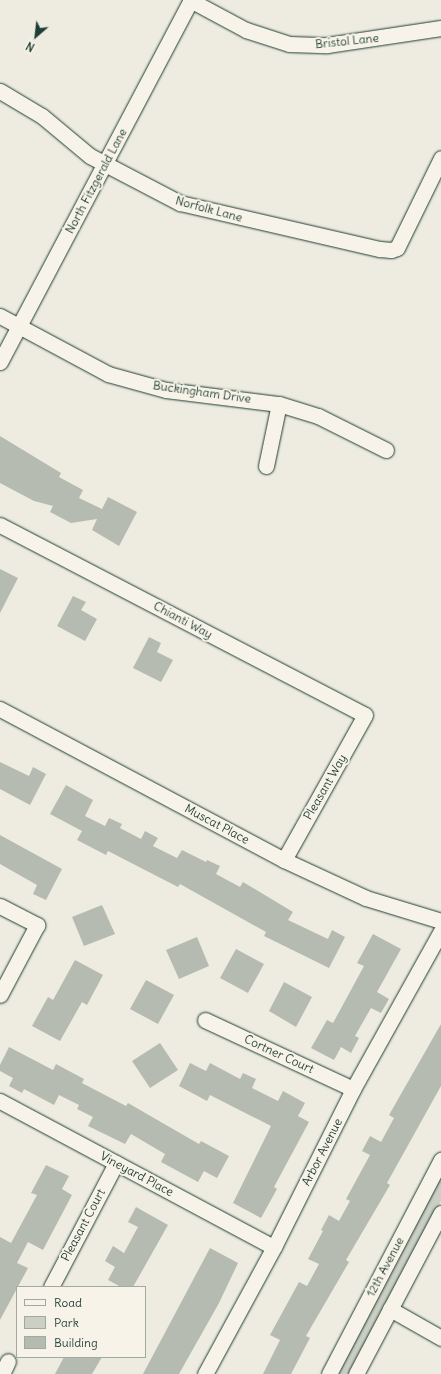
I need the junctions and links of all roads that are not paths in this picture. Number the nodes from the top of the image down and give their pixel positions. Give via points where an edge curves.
1 (191, 0) edge
2 (441, 28) edge
3 (0, 91) edge
4 (441, 158) edge
5 (105, 164) junction
6 (0, 316) edge
7 (19, 328) junction
8 (0, 362) edge
9 (279, 404) junction
10 (386, 450) dead end
11 (266, 466) dead end
12 (0, 525) edge
13 (0, 709) edge
14 (365, 715) joint
15 (284, 860) junction
16 (0, 906) edge
17 (441, 921) edge
18 (441, 931) edge
19 (0, 995) edge
20 (205, 1020) dead end
21 (353, 1089) junction
22 (0, 1101) edge
23 (441, 1160) edge
24 (116, 1163) junction
25 (441, 1213) edge
26 (274, 1247) junction
27 (52, 1286) edge
28 (390, 1309) junction
29 (441, 1338) edge
30 (205, 1374) edge
31 (329, 1374) edge
32 (356, 1374) edge

1 - 2 street, Bristol Lane via 246,30 289,44 326,45
1 - 5 street, North Fitzgerald Lane
3 - 5 street, Norfolk Lane via 42,116 58,131
4 - 5 street, Norfolk Lane via 397,248 391,250 180,203
5 - 7 street, North Fitzgerald Lane
6 - 7 street, Buckingham Drive
7 - 8 street, North Fitzgerald Lane
7 - 9 street, Buckingham Drive via 108,374 166,390
9 - 10 street, Buckingham Drive via 318,416
9 - 11 street
12 - 14 street, Chianti Way
13 - 15 street, Muscat Place
14 - 15 street, Pleasant Way
15 - 17 street, Muscat Place via 366,898
16 - 19 street via 37,925
18 - 21 street, Arbor Avenue
20 - 21 street, Cortner Court
21 - 26 street, Arbor Avenue
22 - 24 street, Vineyard Place
23 - 31 street, 12th Avenue
24 - 26 street, Vineyard Place
24 - 27 street, Pleasant Court
25 - 28 street, 12th Avenue
26 - 30 street, Arbor Avenue
28 - 29 street
28 - 32 street, 12th Avenue

